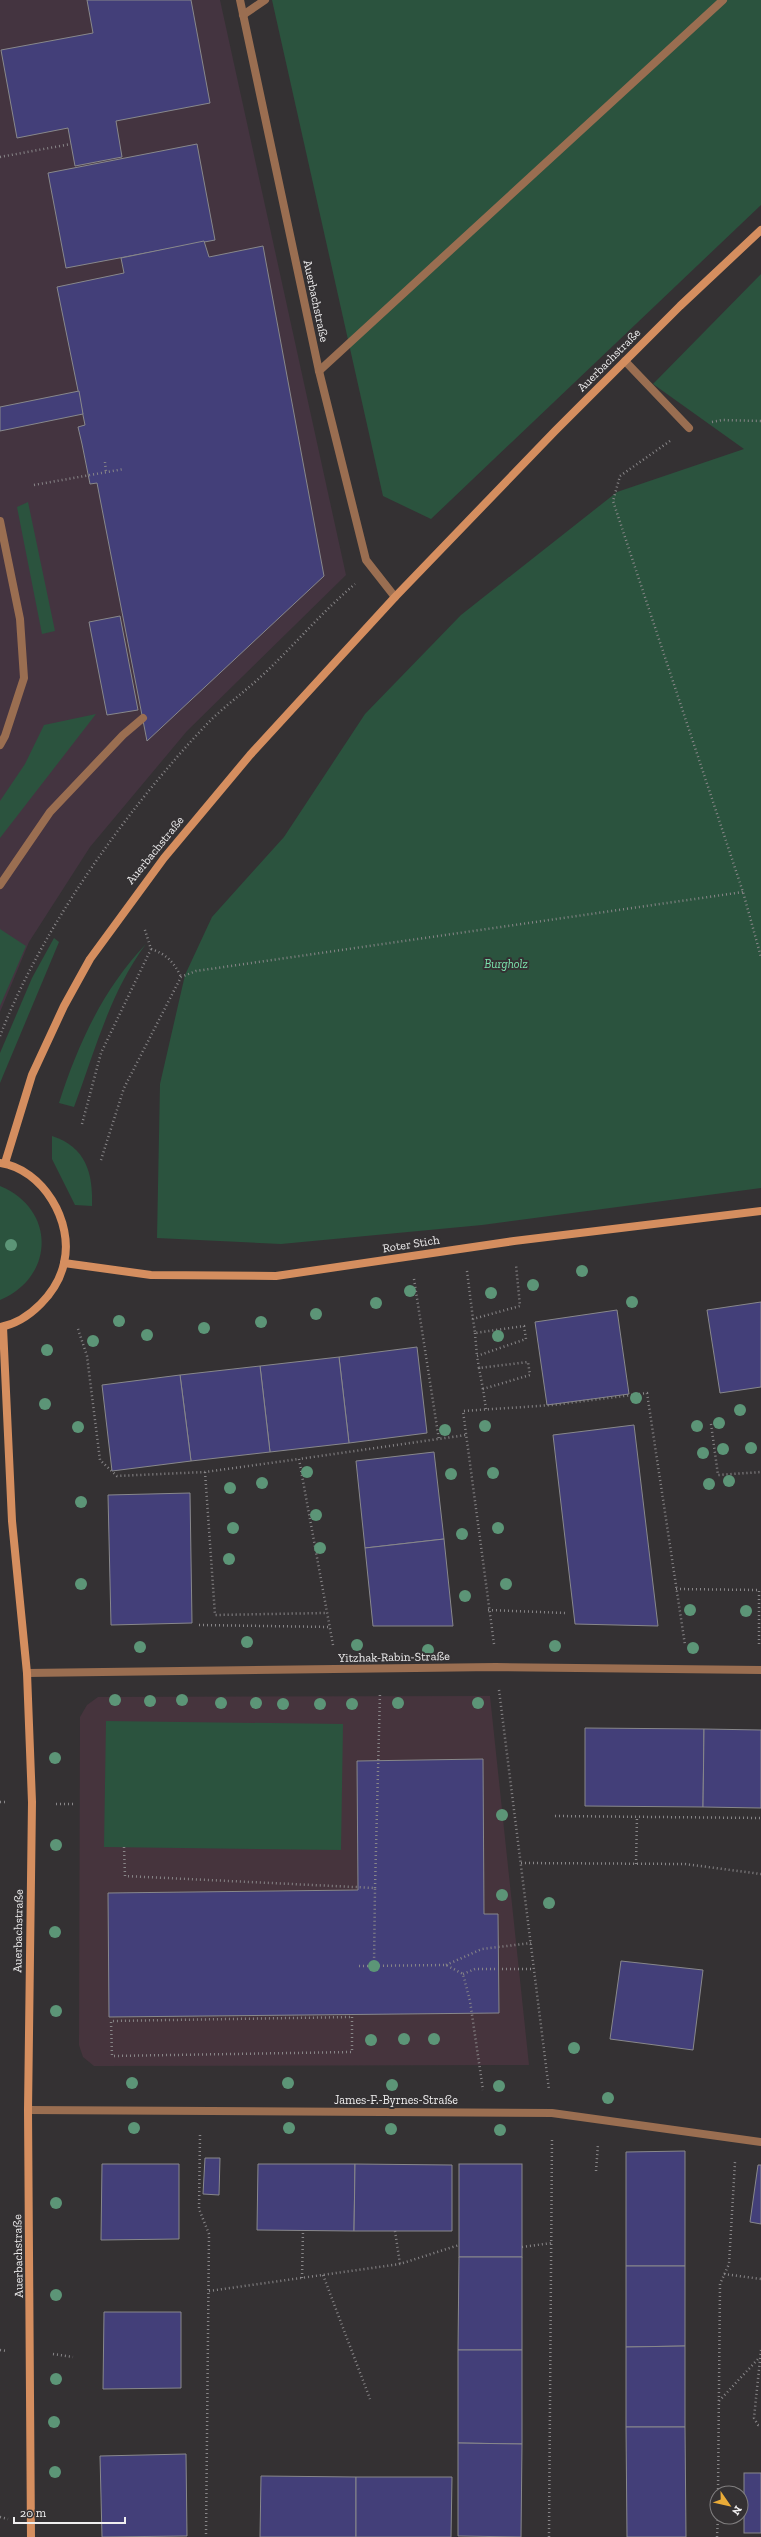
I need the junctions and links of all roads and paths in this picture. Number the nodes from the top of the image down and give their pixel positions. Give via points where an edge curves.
1 (240, 0) edge
2 (265, 0) edge
3 (723, 0) edge
4 (243, 15) junction
5 (71, 144) dead end
6 (0, 157) edge
7 (761, 230) edge
8 (625, 361) junction
9 (319, 371) junction
10 (761, 421) edge
11 (689, 428) junction
12 (105, 462) dead end
13 (124, 469) dead end
14 (106, 472) junction
15 (34, 485) dead end
16 (0, 521) edge
17 (373, 569) junction
18 (395, 597) junction
19 (142, 718) dead end
20 (0, 745) edge
21 (0, 885) edge
22 (743, 892) junction
23 (133, 897) junction
24 (151, 949) junction
25 (761, 957) edge
26 (181, 977) junction
27 (0, 1036) edge
28 (82, 1124) dead end
29 (101, 1160) dead end
30 (2, 1163) edge
31 (761, 1211) edge
32 (514, 1241) junction
33 (464, 1249) junction
34 (411, 1257) junction
35 (64, 1263) junction
36 (473, 1319) junction
37 (1, 1327) edge
38 (78, 1329) dead end
39 (475, 1333) junction
40 (478, 1356) junction
41 (479, 1368) junction
42 (483, 1389) junction
43 (486, 1409) junction
44 (711, 1424) dead end
45 (466, 1435) junction
46 (438, 1440) junction
47 (299, 1459) junction
48 (205, 1472) junction
49 (761, 1472) edge
50 (676, 1590) junction
51 (488, 1610) junction
52 (326, 1613) junction
53 (565, 1613) dead end
54 (199, 1624) dead end
55 (330, 1627) junction
56 (496, 1667) junction
57 (338, 1669) junction
58 (381, 1669) junction
59 (688, 1669) junction
60 (760, 1670) edge
61 (27, 1673) junction
62 (555, 1816) dead end
63 (637, 1817) junction
64 (761, 1818) edge
65 (124, 1847) dead end
66 (521, 1863) junction
67 (636, 1864) junction
68 (761, 1874) edge
69 (375, 1888) junction
70 (531, 1943) junction
71 (446, 1965) junction
72 (359, 1966) dead end
73 (374, 1966) junction
74 (534, 1969) junction
75 (463, 1974) junction
76 (112, 2021) joint
77 (28, 2110) junction
78 (200, 2110) junction
79 (487, 2112) junction
80 (552, 2113) junction
81 (761, 2142) edge
82 (598, 2145) dead end
83 (596, 2171) dead end
84 (734, 2175) dead end
85 (303, 2230) dead end
86 (395, 2231) dead end
87 (552, 2243) junction
88 (459, 2245) dead end
89 (522, 2247) dead end
90 (400, 2264) junction
91 (724, 2274) junction
92 (323, 2275) junction
93 (302, 2278) junction
94 (761, 2279) edge
95 (209, 2291) junction
96 (761, 2350) edge
97 (760, 2358) junction
98 (370, 2399) dead end
99 (719, 2402) junction
100 (761, 2425) edge
101 (718, 2485) edge
102 (718, 2525) edge
103 (31, 2537) edge
104 (206, 2537) edge
105 (549, 2537) edge
106 (718, 2537) edge

1 - 4 street, Auerbachstraße
2 - 4 street
3 - 9 street
4 - 9 street, Auerbachstraße
5 - 6 path
7 - 8 main road, Auerbachstraße
8 - 11 street
8 - 18 main road, Auerbachstraße
9 - 17 street, Auerbachstraße via 366,560
10 - 11 path via 722,420
11 - 22 path via 620,476 613,501
12 - 14 path
13 - 14 path
14 - 15 path
16 - 20 street via 20,618 24,678
17 - 18 street, Auerbachstraße
17 - 27 path via 337,599 268,670 207,724 159,777 90,872 51,934 13,1002
18 - 23 main road, Auerbachstraße via 250,755
19 - 21 street via 50,812
22 - 25 path
22 - 26 path via 196,971
23 - 24 path
23 - 30 main road, Auerbachstraße via 90,959 64,1006 32,1075
24 - 26 path via 164,954
24 - 28 path via 101,1052
26 - 29 path via 124,1088
30 - 35 main road via 27,1174 46,1190 59,1211 65,1235
31 - 32 main road, Roter Stich
32 - 33 main road, Roter Stich
32 - 36 path via 520,1306
33 - 34 main road, Roter Stich
33 - 36 path
34 - 35 main road, Roter Stich via 276,1276 151,1275
34 - 46 path
35 - 37 main road via 53,1289 31,1313
36 - 39 path
37 - 61 main road, Auerbachstraße via 12,1521
38 - 48 path via 87,1356 100,1460 117,1476
39 - 40 path
39 - 40 path via 524,1326 526,1339
40 - 41 path
41 - 42 path
41 - 42 path via 528,1362 530,1374
42 - 43 path
43 - 45 path via 463,1410
43 - 50 path via 553,1405 647,1393
44 - 49 path via 718,1475
45 - 46 path
45 - 51 path
46 - 47 path
47 - 48 path
47 - 52 path
48 - 52 path via 215,1614
50 - 59 path
50 - 60 path via 759,1590
51 - 53 path
51 - 56 path
52 - 55 path
54 - 55 path
55 - 57 path
56 - 58 street, Yitzhak-Rabin-Straße
56 - 59 street, Yitzhak-Rabin-Straße
56 - 66 path
57 - 58 street, Yitzhak-Rabin-Straße
57 - 61 street, Yitzhak-Rabin-Straße
58 - 69 path
59 - 60 street, Yitzhak-Rabin-Straße
61 - 77 main road, Auerbachstraße via 32,1802
62 - 63 path
63 - 64 path
63 - 67 path
65 - 69 path via 126,1876
66 - 67 path
66 - 70 path
67 - 68 path via 685,1864
69 - 73 path
70 - 71 path via 482,1949
70 - 74 path
71 - 73 path
71 - 75 path
72 - 73 path
74 - 75 path via 475,1969
74 - 80 path
75 - 79 path via 470,2001
76 - 76 path via 112,2056 352,2052 352,2017
77 - 78 street, James-F.-Byrnes-Straße
77 - 103 main road, Auerbachstraße
78 - 79 street, James-F.-Byrnes-Straße
78 - 95 path via 199,2209 209,2234
79 - 80 street, James-F.-Byrnes-Straße
80 - 81 street, James-F.-Byrnes-Straße
80 - 87 path
82 - 83 path
84 - 91 path via 729,2264
85 - 93 path
86 - 90 path
87 - 89 path
87 - 105 path
88 - 90 path
90 - 92 path
91 - 94 path
91 - 99 path via 720,2284
92 - 93 path
92 - 98 path
93 - 95 path
95 - 104 path
96 - 97 path
97 - 99 path
97 - 100 path via 754,2418 758,2425
99 - 101 path
102 - 106 path

